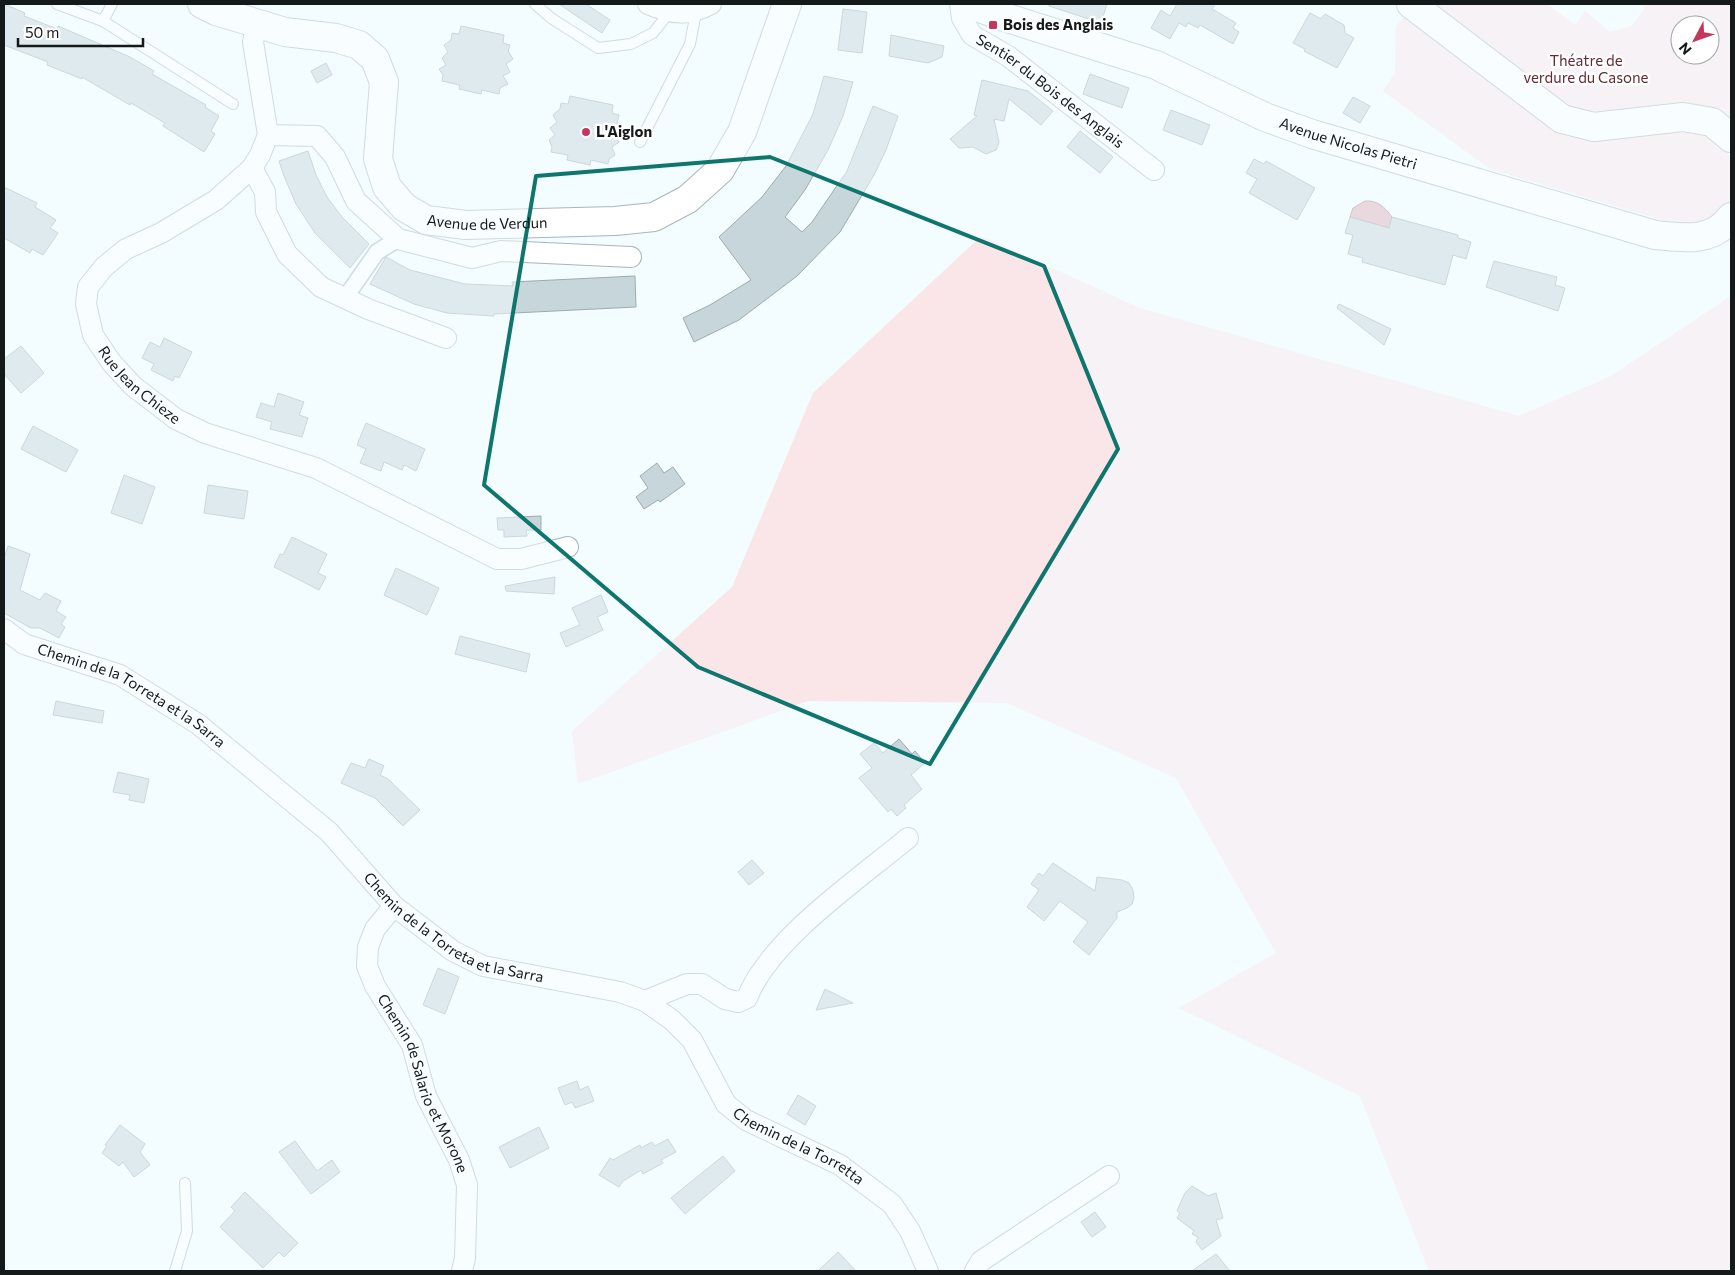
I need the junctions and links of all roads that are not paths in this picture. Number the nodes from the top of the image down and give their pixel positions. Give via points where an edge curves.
1 (57, 4) edge
2 (112, 4) edge
3 (202, 4) edge
4 (535, 4) edge
5 (648, 4) edge
6 (787, 4) edge
7 (960, 4) edge
8 (970, 4) edge
9 (1411, 4) edge
10 (670, 8) edge
11 (703, 8) edge
12 (104, 22) junction
13 (258, 24) junction
14 (233, 104) dead end
15 (268, 135) junction
16 (1731, 138) edge
17 (640, 142) dead end
18 (252, 168) junction
19 (1154, 170) dead end
20 (1731, 218) edge
21 (398, 239) junction
22 (631, 257) dead end
23 (345, 298) junction
24 (446, 338) dead end
25 (568, 547) dead end
26 (4, 629) edge
27 (908, 838) dead end
28 (394, 906) junction
29 (645, 1000) junction
30 (1109, 1176) dead end
31 (185, 1183) dead end
32 (175, 1271) edge
33 (462, 1271) edge
34 (928, 1271) edge
35 (975, 1271) edge

1 - 12 lane
2 - 12 lane
3 - 13 main road, Avenue de Verdun via 216,12
4 - 10 lane via 598,48 631,44 653,33
5 - 10 street
6 - 13 main road, Avenue de Verdun via 742,132 720,170 688,199 654,217 615,221 466,225 426,220 404,207 387,187 378,159 384,82 375,59 359,44 285,32
7 - 19 street, Sentier du Bois des Anglais via 962,18 972,34 1008,56
8 - 20 main road, Avenue Nicolas Pietri via 998,16 1156,65 1265,116 1312,134 1655,235 1690,239 1710,234
9 - 16 main road via 1562,119 1594,127 1683,117 1712,122
10 - 11 street
11 - 17 lane via 690,44
12 - 14 lane
13 - 15 street via 253,42
15 - 18 street, Rue Jean Chieze
15 - 21 street via 317,136 335,157 356,201
18 - 23 street via 265,192 266,212 287,254 321,287
18 - 25 street, Rue Jean Chieze via 216,200 161,233 126,249 104,267 88,287 86,304 93,335 110,362 133,386 176,419 205,434 316,468 497,559 521,559
21 - 22 street via 472,258 501,251
21 - 23 street via 377,252
23 - 24 street
26 - 28 street, Chemin de la Torreta et la Sarra via 24,644 120,675 198,724 329,832
27 - 29 street via 803,924 772,956 753,983 747,998 738,1002 725,999 702,984 687,984
28 - 29 street, Chemin de la Torreta et la Sarra via 453,951 483,966 620,992
28 - 33 street, Chemin de Salario et Morone via 375,929 368,947 367,966 375,986 412,1045 426,1096 459,1160 467,1185
29 - 34 street, Chemin de la Torretta via 692,1040 726,1104 746,1120 840,1165 892,1204 910,1231
30 - 35 street via 981,1261
31 - 32 lane via 187,1231

